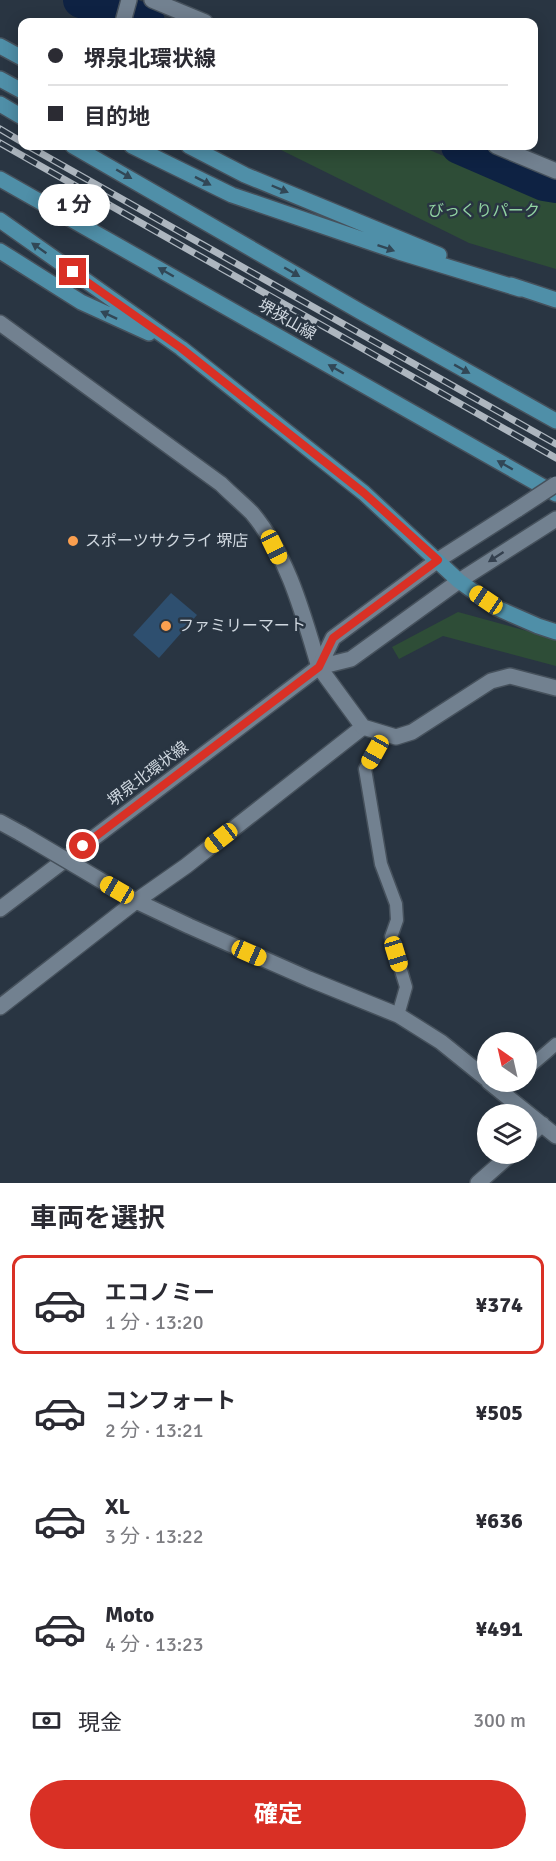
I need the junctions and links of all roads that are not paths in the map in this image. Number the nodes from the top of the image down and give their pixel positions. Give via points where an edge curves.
1 (129, 0) edge
2 (152, 0) edge
3 (124, 18) edge
4 (195, 18) edge
5 (0, 46) edge
6 (18, 56) edge
7 (0, 79) edge
8 (18, 89) edge
9 (0, 104) edge
10 (18, 115) edge
11 (80, 150) edge
12 (140, 150) edge
13 (197, 150) edge
14 (506, 150) edge
15 (556, 171) edge
16 (0, 179) edge
17 (0, 220) edge
18 (0, 251) edge
19 (520, 289) junction
20 (556, 300) edge
21 (0, 323) edge
22 (181, 348) junction
23 (556, 421) edge
24 (556, 484) edge
25 (556, 494) edge
26 (551, 522) edge
27 (438, 560) junction
28 (459, 581) junction
29 (556, 632) edge
30 (319, 667) junction
31 (556, 688) edge
32 (363, 727) junction
33 (385, 735) junction
34 (0, 822) edge
35 (136, 902) junction
36 (0, 909) edge
37 (0, 1007) edge
38 (398, 1015) junction
39 (556, 1044) edge
40 (537, 1060) edge
41 (477, 1072) edge
42 (501, 1092) edge
43 (542, 1125) junction
44 (537, 1129) edge
45 (556, 1136) edge
46 (499, 1164) edge
47 (478, 1183) edge

1 - 3 street
2 - 4 street
5 - 6 main road
7 - 8 main road
9 - 10 main road
11 -> 23 main road
12 -> 19 main road via 232,195
13 -> 19 main road via 244,174
14 - 15 street
25 -> 16 main road, 堺狭山線
22 -> 17 main road
22 -> 18 main road via 81,302
19 - 20 main road
21 - 30 street via 205,471 252,514 274,547 299,599
22 - 27 main road via 364,493
24 - 27 street, 堺泉北環状線, bridge
26 -> 28 street, 堺泉北環状線
27 - 28 main road
27 - 30 street, 堺泉北環状線 via 333,638
28 - 29 main road via 497,608
28 - 30 street, 堺泉北環状線 via 351,660
30 - 32 street
30 - 36 street, 堺泉北環状線
31 - 33 street via 510,675 491,681 412,732 396,737
32 - 33 street
32 - 35 street
33 - 38 lane via 365,770 381,864 396,904 397,920 391,937 406,987
34 - 35 street, bridge
35 - 37 street
35 - 38 street
38 - 41 street via 441,1042
39 - 40 lane
42 - 43 street
43 - 44 street
43 - 45 street
46 - 47 street

